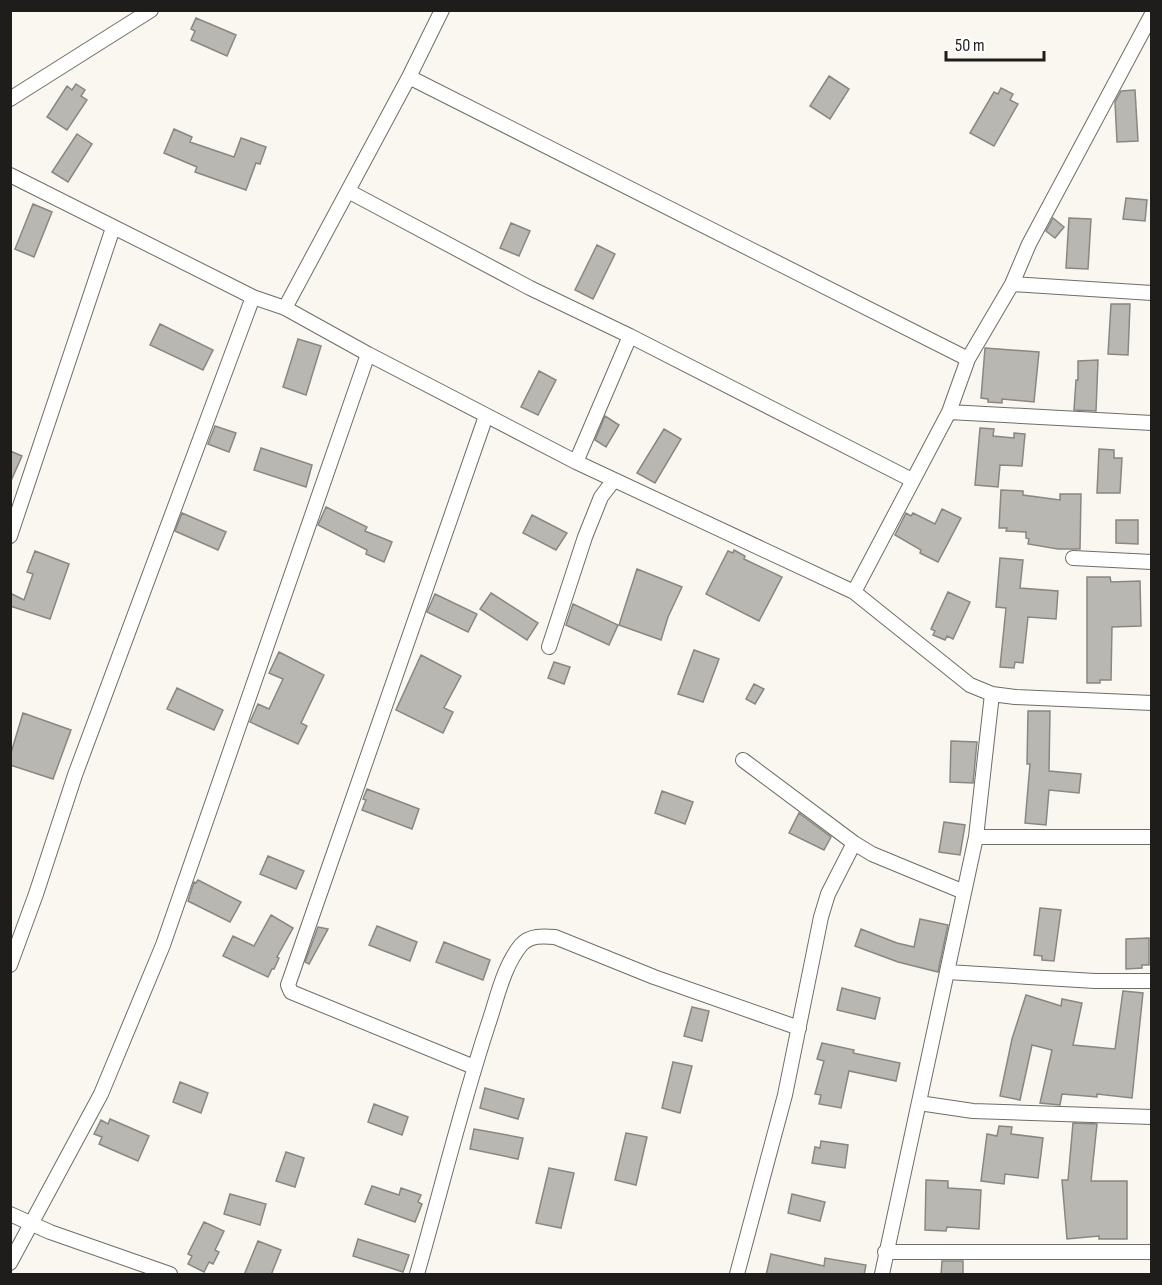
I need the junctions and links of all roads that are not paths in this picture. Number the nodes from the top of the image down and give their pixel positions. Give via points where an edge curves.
1 (152, 10) edge
2 (442, 10) edge
3 (1152, 14) edge
4 (409, 76) junction
5 (10, 99) edge
6 (10, 175) edge
7 (348, 191) junction
8 (113, 228) junction
9 (1012, 284) junction
10 (1152, 293) edge
11 (254, 297) junction
12 (285, 308) junction
13 (630, 336) junction
14 (368, 354) junction
15 (968, 359) junction
16 (949, 412) junction
17 (486, 416) junction
18 (1152, 423) edge
19 (576, 462) junction
20 (614, 480) junction
21 (912, 480) junction
22 (10, 536) edge
23 (1073, 558) dead end
24 (1152, 562) edge
25 (854, 592) junction
26 (549, 647) dead end
27 (992, 693) junction
28 (1152, 703) edge
29 (743, 760) dead end
30 (976, 837) junction
31 (1152, 837) edge
32 (854, 843) junction
33 (964, 892) junction
34 (10, 965) edge
35 (947, 972) junction
36 (1152, 981) edge
37 (799, 1028) junction
38 (474, 1067) junction
39 (919, 1103) junction
40 (1152, 1117) edge
41 (10, 1215) edge
42 (33, 1225) junction
43 (885, 1252) junction
44 (1152, 1252) edge
45 (10, 1263) edge
46 (162, 1273) edge
47 (417, 1275) edge
48 (737, 1275) edge
49 (882, 1275) edge

1 - 5 street
2 - 4 street
3 - 9 street via 1029,244
4 - 7 street
4 - 15 street
6 - 8 street
7 - 12 street
7 - 13 street via 530,288
8 - 11 street
8 - 22 street
9 - 10 street
9 - 15 street
11 - 12 street
11 - 34 street via 75,775
12 - 14 street
13 - 19 street
13 - 21 street
14 - 17 street
14 - 42 street via 163,945 101,1094
15 - 16 street
16 - 18 street
16 - 21 street
17 - 19 street
17 - 38 street via 288,985 291,992
19 - 20 street
20 - 25 street
20 - 26 street via 601,497 585,537
21 - 25 street
23 - 24 street
25 - 27 street via 970,685
27 - 28 street via 1035,699
27 - 30 street
29 - 32 street
30 - 31 street
30 - 33 street
32 - 33 street
32 - 37 street via 821,917
33 - 35 street
35 - 36 street
35 - 39 street
37 - 38 street via 555,937 543,936 520,946 505,973
37 - 48 street
38 - 47 street
39 - 40 street via 973,1111
39 - 43 street
41 - 42 street
42 - 45 street
42 - 46 street
43 - 44 street
43 - 49 street

